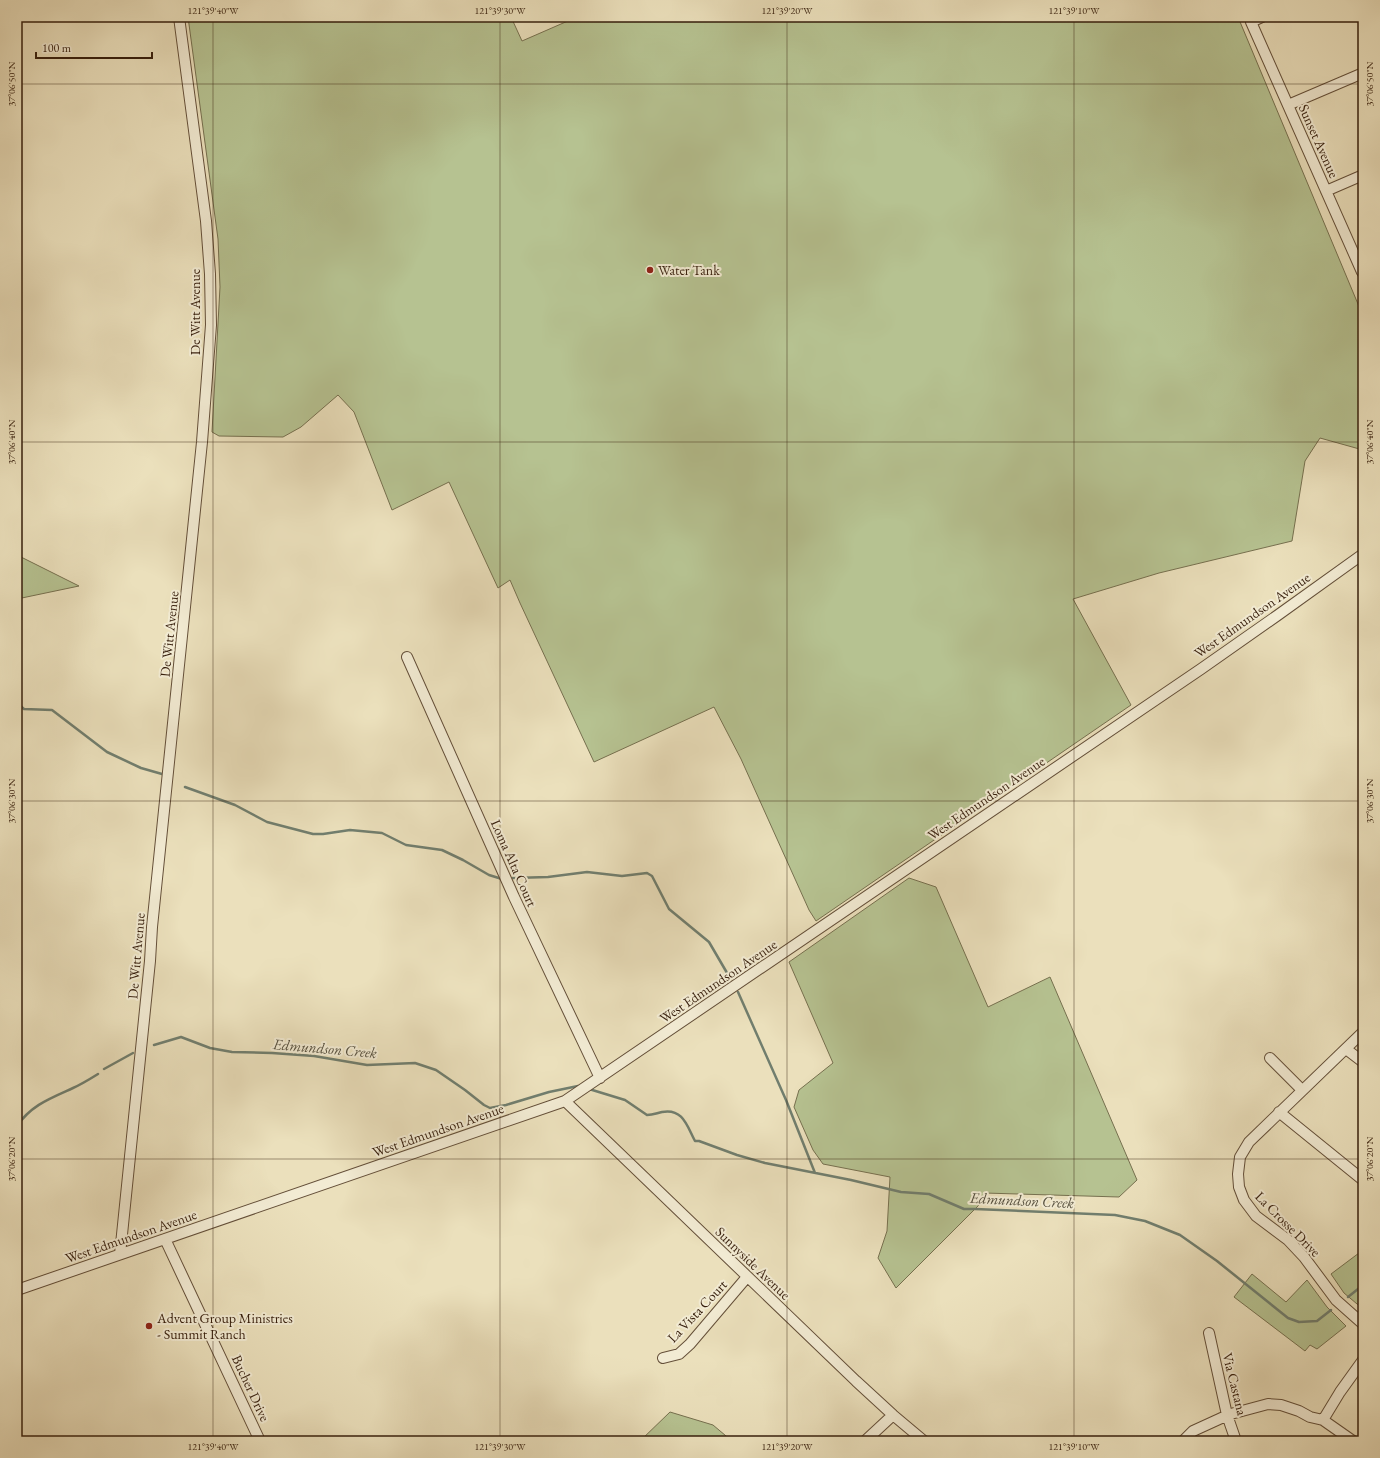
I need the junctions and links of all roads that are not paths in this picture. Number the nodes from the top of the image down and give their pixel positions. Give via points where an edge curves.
1 (179, 17) edge
2 (1262, 17) edge
3 (1363, 73) edge
4 (1288, 105) junction
5 (1363, 175) edge
6 (1326, 191) junction
7 (1362, 271) edge
8 (1363, 554) edge
9 (407, 657) dead end
10 (1363, 1032) edge
11 (1346, 1048) junction
12 (1270, 1058) dead end
13 (1363, 1062) edge
14 (600, 1078) junction
15 (1302, 1090) junction
16 (565, 1101) junction
17 (1279, 1112) junction
18 (1363, 1180) edge
19 (165, 1239) junction
20 (120, 1254) junction
21 (747, 1277) junction
22 (17, 1290) edge
23 (1363, 1324) edge
24 (1208, 1333) dead end
25 (663, 1358) dead end
26 (1363, 1360) edge
27 (893, 1415) junction
28 (1228, 1415) junction
29 (1323, 1420) junction
30 (260, 1441) edge
31 (866, 1441) edge
32 (924, 1441) edge
33 (1183, 1441) edge
34 (1236, 1441) edge
35 (1353, 1441) edge

1 - 20 street, De Witt Avenue via 206,222 211,326 202,442
2 - 4 street, Sunset Avenue via 1251,22
3 - 4 street
4 - 6 street, Sunset Avenue
5 - 6 street
6 - 7 street, Sunset Avenue
8 - 14 street, West Edmundson Avenue via 1188,678
9 - 14 street, Loma Alta Court via 514,897
10 - 11 street, La Crosse Drive
11 - 13 street
11 - 15 street, La Crosse Drive
12 - 15 street
14 - 16 street, West Edmundson Avenue
15 - 17 street, La Crosse Drive
16 - 19 street, West Edmundson Avenue
16 - 21 street, Sunnyside Avenue
17 - 18 street
17 - 23 street, La Crosse Drive via 1249,1142 1240,1157 1239,1187 1244,1200 1256,1216 1288,1240 1336,1300
19 - 20 street, West Edmundson Avenue
19 - 30 street, Bucher Drive
20 - 22 street, West Edmundson Avenue
21 - 25 street, La Vista Court via 690,1344 679,1354
21 - 27 street, Sunnyside Avenue
24 - 28 street, Via Castana
26 - 29 street
27 - 31 street
27 - 32 street, Sunnyside Avenue
28 - 29 street via 1268,1404 1281,1405
28 - 33 street via 1193,1431
28 - 34 street, Via Castana
29 - 35 street

